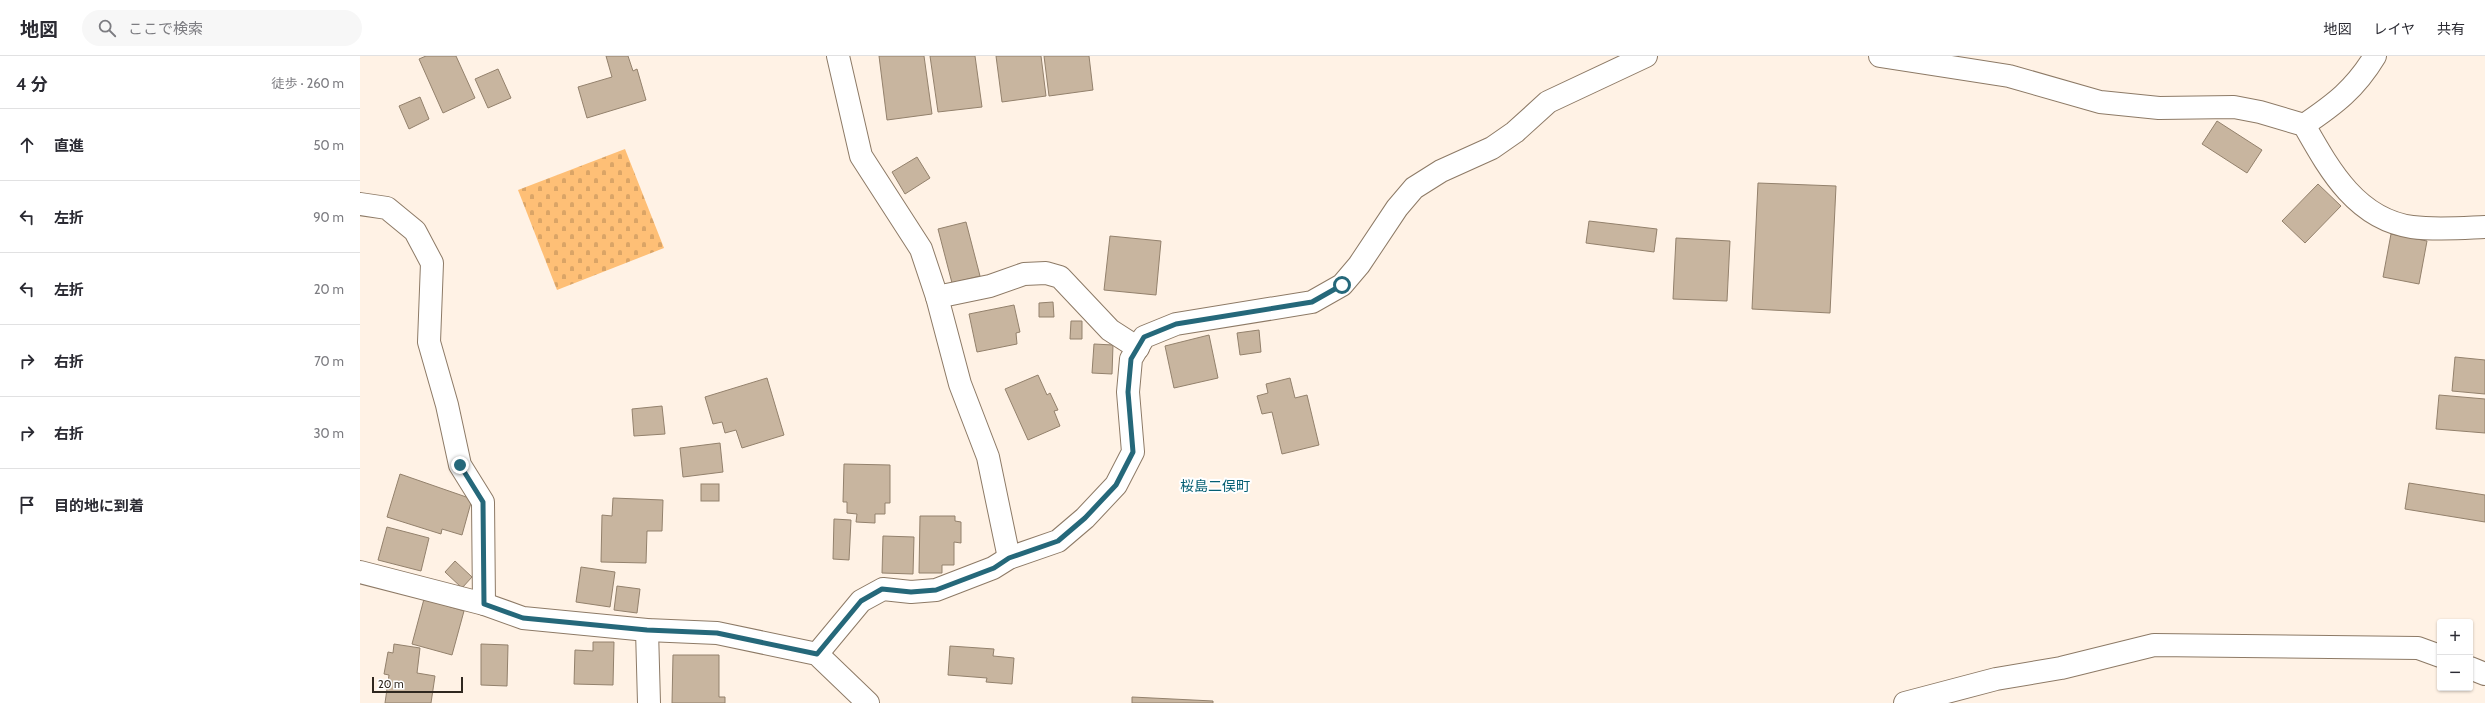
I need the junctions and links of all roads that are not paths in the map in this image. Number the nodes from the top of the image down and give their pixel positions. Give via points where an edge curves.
1 (838, 56) edge
2 (1646, 56) edge
3 (1880, 56) edge
4 (2375, 56) edge
5 (2304, 125) junction
6 (360, 204) edge
7 (2485, 227) edge
8 (937, 296) junction
9 (1138, 348) junction
10 (1009, 558) junction
11 (360, 572) edge
12 (484, 604) junction
13 (647, 630) junction
14 (817, 654) junction
15 (2437, 655) edge
16 (2473, 669) edge
17 (2485, 674) edge
18 (649, 703) edge
19 (868, 703) edge
20 (1905, 703) edge

1 - 8 street via 861,156 921,249
2 - 9 street via 1548,102 1515,132 1492,148 1441,171 1414,188 1342,285 1312,302 1176,324 1144,337
3 - 5 street via 2009,76 2100,102 2159,108 2234,107
4 - 5 street via 2359,81 2339,101
5 - 7 street via 2333,174 2351,197 2385,219 2411,227
6 - 12 street via 387,208 415,231 432,263 429,342 447,404 460,465 483,502
8 - 9 street via 990,286 1024,274 1046,273 1060,277 1110,330
8 - 10 street via 960,384 988,457
9 - 10 street via 1131,359 1128,392 1133,452 1116,485 1085,518 1058,541
10 - 14 street via 994,568 936,590 911,592 882,589 861,601
11 - 12 street
12 - 13 street via 523,618
13 - 14 street via 717,633
13 - 18 street
14 - 19 street
15 - 20 street via 2418,648 2154,645 2060,668 1996,679
16 - 17 street

